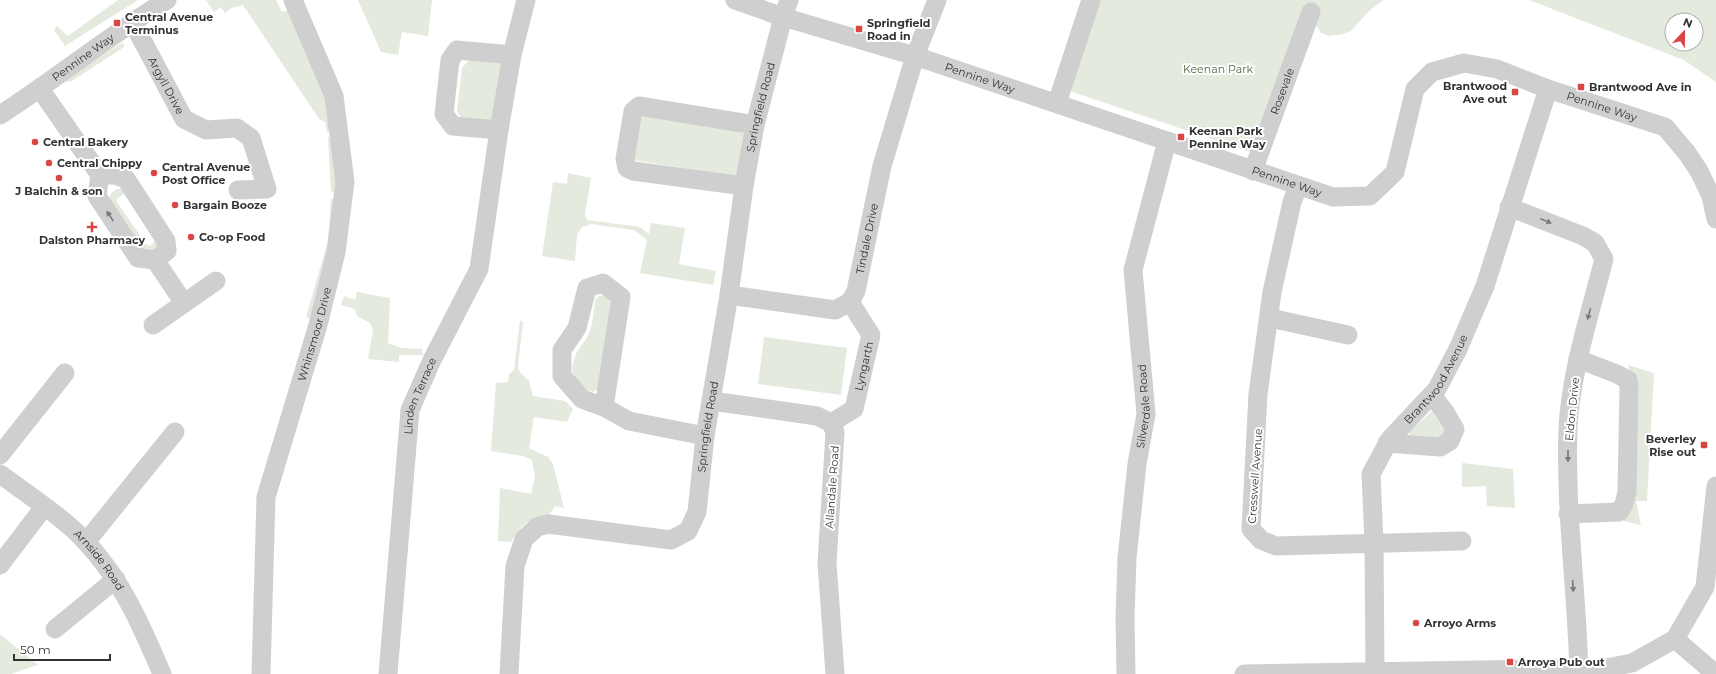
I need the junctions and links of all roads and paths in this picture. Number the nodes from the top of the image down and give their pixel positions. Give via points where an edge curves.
1 (166, 0) edge
2 (293, 0) edge
3 (526, 0) edge
4 (735, 0) edge
5 (938, 0) edge
6 (1090, 0) edge
7 (786, 8) edge
8 (1311, 12) dead end
9 (132, 21) junction
10 (512, 55) junction
11 (915, 56) junction
12 (40, 89) junction
13 (1548, 89) junction
14 (1057, 103) junction
15 (0, 115) edge
16 (754, 125) junction
17 (499, 130) junction
18 (1167, 141) junction
19 (1253, 170) junction
20 (100, 175) junction
21 (744, 186) junction
22 (1298, 187) junction
23 (238, 190) dead end
24 (1713, 194) edge
25 (1509, 206) junction
26 (1716, 219) edge
27 (155, 260) junction
28 (216, 281) dead end
29 (729, 295) junction
30 (850, 302) junction
31 (184, 303) junction
32 (1270, 318) junction
33 (153, 325) dead end
34 (1348, 335) dead end
35 (1578, 359) junction
36 (65, 373) dead end
37 (1432, 395) junction
38 (712, 401) junction
39 (604, 407) junction
40 (831, 423) junction
41 (175, 432) dead end
42 (705, 436) junction
43 (1388, 444) junction
44 (0, 456) edge
45 (0, 474) edge
46 (1716, 486) edge
47 (44, 507) junction
48 (1568, 514) junction
49 (1714, 524) edge
50 (1462, 541) dead end
51 (86, 542) junction
52 (1374, 543) junction
53 (0, 565) edge
54 (116, 579) junction
55 (55, 629) dead end
56 (1675, 639) junction
57 (1375, 672) junction
58 (1453, 672) edge
59 (1579, 672) edge
60 (162, 674) edge
61 (261, 674) edge
62 (388, 674) edge
63 (509, 674) edge
64 (835, 674) edge
65 (1126, 674) edge
66 (1244, 674) edge
67 (1710, 674) edge

1 - 9 street, Pennine Way
2 - 61 street, Whinsmoor Drive via 334,96 345,182 336,252 318,325 266,497
3 - 10 street, Linden Terrace
4 - 7 street, Pennine Way
5 - 11 street, Tindale Drive
6 - 14 street
7 - 11 street, Pennine Way
7 - 16 street, Springfield Road
8 - 19 street, Rosevale
9 - 12 street, Pennine Way
9 - 23 street, Argyll Drive via 184,119 206,130 237,128 251,138 266,189
10 - 17 street, Linden Terrace
10 - 17 street via 457,50 450,60 444,114 453,126
11 - 14 street, Pennine Way
11 - 30 street, Tindale Drive via 882,166 856,291
12 - 15 street, Pennine Way
12 - 20 street
13 - 22 street, Pennine Way via 1497,69 1464,63 1432,72 1415,89 1395,172 1370,196 1333,197
13 - 24 street, Pennine Way via 1665,127 1687,153
13 - 25 street, Brantwood Avenue
14 - 18 street, Pennine Way
16 - 21 street, Springfield Road
16 - 21 street via 639,106 633,111 625,159 627,168 633,171
17 - 62 street, Linden Terrace via 479,269 432,360 410,410
18 - 19 street, Pennine Way
18 - 65 street, Silverdale Road via 1133,270 1146,414 1137,464 1127,558
19 - 22 street, Pennine Way
27 -> 20 street via 138,258 97,196
20 - 27 street via 115,175 126,179 166,241 167,251
21 - 29 street, Springfield Road
22 - 32 street, Cresswell Avenue via 1292,202 1272,292
24 - 26 street, Pennine Way
25 -> 35 street, Eldon Drive via 1583,236 1595,243 1604,259
25 - 37 street, Brantwood Avenue via 1485,286 1458,349
27 - 31 street
28 - 31 street
29 - 30 street via 835,310
29 - 38 street, Springfield Road
30 - 40 street, Lyngarth via 871,335 854,409
31 - 33 street
32 - 34 street
32 - 52 street, Cresswell Avenue via 1258,394 1251,529 1261,540 1276,546
35 -> 48 street, Eldon Drive via 1568,427
35 - 48 street via 1628,380 1627,492 1619,512
36 - 44 street
37 - 43 street, Brantwood Avenue
37 - 43 street via 1455,430 1450,441 1440,447
38 - 40 street via 817,416
38 - 42 street, Springfield Road
39 - 39 street via 582,399 562,376 562,350 577,328 587,288 603,282 621,297
39 - 42 street via 629,421
40 - 64 street, Allandale Road via 836,432 827,563
41 - 51 street
42 - 63 street, Springfield Road via 697,512 688,531 671,540 548,524 536,527 524,540 515,566
43 - 52 street, Brantwood Avenue via 1371,474
45 - 47 street, Arnside Road
46 - 49 street
47 - 51 street, Arnside Road
47 - 53 street
48 -> 59 street, Eldon Drive
49 - 56 street via 1705,586
50 - 52 street, Cresswell Avenue
51 - 54 street, Arnside Road
52 - 57 street, Brantwood Avenue
54 - 55 street
54 - 60 street, Arnside Road via 140,623
56 - 59 street via 1632,662
56 - 67 street via 1710,670
57 - 58 street
57 - 66 street
58 - 59 street

